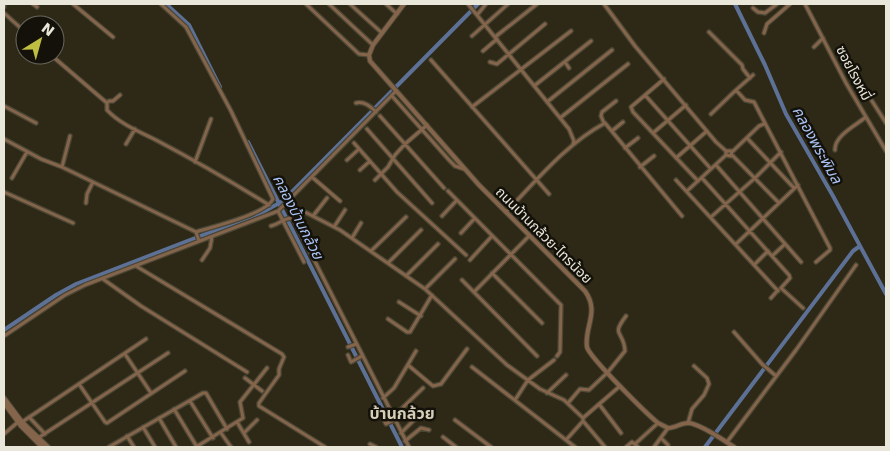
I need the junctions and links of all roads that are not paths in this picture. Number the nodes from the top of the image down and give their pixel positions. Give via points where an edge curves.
1 (73, 4) edge
2 (161, 4) edge
3 (306, 4) edge
4 (328, 4) edge
5 (350, 4) edge
6 (386, 4) edge
7 (404, 4) edge
8 (469, 4) edge
9 (486, 4) edge
10 (508, 4) edge
11 (537, 4) edge
12 (604, 4) edge
13 (777, 4) edge
14 (790, 4) edge
15 (805, 4) edge
16 (752, 8) dead end
17 (4, 13) edge
18 (397, 14) junction
19 (478, 15) junction
20 (15, 23) edge
21 (485, 24) junction
22 (545, 24) dead end
23 (571, 31) dead end
24 (709, 32) dead end
25 (382, 33) junction
26 (764, 33) dead end
27 (472, 36) dead end
28 (113, 37) dead end
29 (496, 38) junction
30 (823, 38) junction
31 (591, 41) dead end
32 (373, 45) junction
33 (814, 47) dead end
34 (612, 50) dead end
35 (483, 51) dead end
36 (369, 54) junction
37 (508, 54) junction
38 (432, 60) dead end
39 (490, 62) dead end
40 (565, 62) junction
41 (628, 64) dead end
42 (63, 65) edge
43 (569, 68) dead end
44 (521, 70) junction
45 (664, 79) junction
46 (534, 86) junction
47 (395, 89) junction
48 (736, 90) junction
49 (120, 95) dead end
50 (645, 95) junction
51 (392, 96) junction
52 (616, 101) dead end
53 (872, 101) dead end
54 (547, 102) junction
55 (107, 103) junction
56 (356, 103) dead end
57 (686, 105) junction
58 (4, 106) edge
59 (472, 107) junction
60 (375, 111) junction
61 (711, 114) dead end
62 (380, 116) dead end
63 (866, 117) junction
64 (211, 118) dead end
65 (560, 118) junction
66 (668, 120) junction
67 (623, 122) dead end
68 (36, 123) dead end
69 (604, 123) junction
70 (886, 123) edge
71 (764, 124) junction
72 (427, 126) junction
73 (134, 129) junction
74 (367, 129) dead end
75 (422, 130) junction
76 (612, 131) junction
77 (707, 132) junction
78 (653, 133) junction
79 (70, 136) dead end
80 (638, 138) dead end
81 (747, 138) junction
82 (4, 140) edge
83 (354, 143) dead end
84 (126, 144) dead end
85 (405, 144) junction
86 (573, 145) junction
87 (690, 146) junction
88 (625, 148) junction
89 (359, 149) junction
90 (835, 150) dead end
91 (886, 151) edge
92 (27, 152) junction
93 (781, 152) junction
94 (726, 153) junction
95 (732, 153) junction
96 (654, 156) dead end
97 (676, 158) junction
98 (393, 159) junction
99 (347, 160) dead end
100 (370, 161) junction
101 (195, 162) junction
102 (770, 163) junction
103 (716, 165) junction
104 (62, 167) junction
105 (640, 167) junction
106 (711, 169) junction
107 (360, 170) dead end
108 (465, 170) junction
109 (382, 174) junction
110 (312, 177) junction
111 (12, 178) dead end
112 (702, 178) junction
113 (755, 178) junction
114 (376, 180) dead end
115 (676, 180) dead end
116 (536, 181) junction
117 (698, 181) junction
118 (93, 182) junction
119 (798, 185) junction
120 (444, 188) dead end
121 (794, 188) junction
122 (448, 191) dead end
123 (4, 192) edge
124 (687, 192) junction
125 (740, 192) junction
126 (549, 194) dead end
127 (327, 198) dead end
128 (457, 200) junction
129 (340, 201) dead end
130 (779, 202) junction
131 (86, 203) dead end
132 (432, 203) dead end
133 (725, 204) junction
134 (269, 205) junction
135 (279, 210) junction
136 (301, 210) dead end
137 (345, 210) dead end
138 (506, 212) junction
139 (313, 216) junction
140 (442, 216) dead end
141 (682, 216) dead end
142 (406, 217) dead end
143 (710, 217) junction
144 (475, 218) junction
145 (763, 218) junction
146 (284, 220) junction
147 (73, 223) dead end
148 (362, 223) dead end
149 (271, 226) dead end
150 (334, 227) junction
151 (421, 230) dead end
152 (750, 231) junction
153 (196, 233) junction
154 (461, 233) dead end
155 (492, 236) junction
156 (530, 236) junction
157 (212, 237) junction
158 (352, 238) junction
159 (199, 240) junction
160 (438, 244) dead end
161 (736, 244) junction
162 (785, 244) junction
163 (371, 251) junction
164 (768, 251) junction
165 (511, 254) junction
166 (466, 255) dead end
167 (772, 256) junction
168 (455, 259) dead end
169 (202, 260) dead end
170 (470, 260) dead end
171 (304, 262) dead end
172 (801, 262) dead end
173 (816, 262) dead end
174 (388, 263) junction
175 (135, 265) junction
176 (754, 265) junction
177 (856, 265) dead end
178 (492, 273) junction
179 (406, 276) junction
180 (102, 278) junction
181 (462, 280) dead end
182 (425, 289) junction
183 (779, 289) junction
184 (474, 292) junction
185 (432, 295) junction
186 (771, 298) dead end
187 (399, 302) dead end
188 (803, 308) dead end
189 (421, 316) junction
190 (626, 316) dead end
191 (388, 320) dead end
192 (542, 323) dead end
193 (734, 332) dead end
194 (4, 336) edge
195 (146, 339) dead end
196 (355, 344) junction
197 (349, 347) dead end
198 (467, 349) dead end
199 (416, 351) dead end
200 (168, 353) dead end
201 (125, 354) junction
202 (348, 355) dead end
203 (361, 356) junction
204 (538, 356) dead end
205 (558, 356) dead end
206 (554, 360) dead end
207 (408, 365) junction
208 (694, 366) dead end
209 (472, 367) dead end
210 (267, 368) dead end
211 (185, 371) dead end
212 (246, 372) dead end
213 (608, 372) junction
214 (138, 373) junction
215 (566, 375) dead end
216 (776, 376) junction
217 (245, 378) dead end
218 (528, 380) junction
219 (79, 384) junction
220 (254, 385) junction
221 (620, 386) junction
222 (423, 388) dead end
223 (262, 391) dead end
224 (151, 393) junction
225 (547, 393) junction
226 (4, 398) edge
227 (383, 398) junction
228 (515, 400) junction
229 (190, 401) junction
230 (568, 402) junction
231 (4, 403) edge
232 (92, 403) junction
233 (599, 404) junction
234 (174, 409) junction
235 (378, 409) dead end
236 (29, 417) junction
237 (159, 418) junction
238 (393, 419) junction
239 (415, 419) dead end
240 (257, 420) dead end
241 (455, 420) dead end
242 (583, 420) junction
243 (20, 422) junction
244 (237, 422) junction
245 (658, 423) junction
246 (688, 423) junction
247 (143, 427) junction
248 (668, 428) junction
249 (227, 429) junction
250 (428, 430) dead end
251 (221, 433) junction
252 (621, 433) dead end
253 (4, 434) edge
254 (45, 434) junction
255 (244, 434) junction
256 (401, 434) junction
257 (127, 436) junction
258 (443, 437) dead end
259 (38, 438) junction
260 (213, 438) junction
261 (661, 438) junction
262 (566, 440) junction
263 (405, 441) junction
264 (249, 442) dead end
265 (727, 442) junction
266 (370, 444) dead end
267 (668, 445) dead end
268 (636, 446) edge
269 (42, 447) edge
270 (48, 447) edge
271 (111, 447) edge
272 (134, 447) edge
273 (155, 447) edge
274 (176, 447) edge
275 (196, 447) edge
276 (231, 447) edge
277 (325, 447) edge
278 (376, 447) edge
279 (408, 447) edge
280 (456, 447) edge
281 (491, 447) edge
282 (575, 447) edge
283 (605, 447) edge
284 (626, 447) edge
285 (654, 447) edge
286 (734, 447) edge

1 - 28 street
2 - 134 street via 186,27 272,196
3 - 36 street via 359,54
4 - 32 street
5 - 25 street
6 - 18 street
7 - 18 street
8 - 19 street
9 - 19 street
10 - 21 street
11 - 29 street
12 - 45 street
13 - 16 street via 765,13
14 - 26 street via 767,24
15 - 30 street, ซอยโรงหมี่
17 - 20 street
18 - 25 street
19 - 21 street
21 - 27 street
21 - 29 street
22 - 37 street
23 - 44 street
24 - 48 street via 751,76
25 - 32 street
29 - 35 street
29 - 37 street
30 - 33 street
30 - 63 street, ซอยโรงหมี่
31 - 40 street
32 - 36 street
34 - 54 street
36 - 47 street, ถนนบ้านกล้วย-ไทรน้อย via 370,61
37 - 39 street via 497,64
37 - 44 street
38 - 59 street
40 - 43 street
40 - 46 street
41 - 65 street
42 - 55 street
44 - 46 street
44 - 59 street
45 - 50 street
45 - 57 street
46 - 54 street
47 - 51 street
47 - 72 street, ถนนบ้านกล้วย-ไทรน้อย
48 - 61 street
48 - 71 street via 745,100 754,102
49 - 55 street
50 - 66 street
50 - 78 street via 631,108
51 - 60 street
51 - 75 street
52 - 69 street via 602,112
53 - 70 street
54 - 65 street
55 - 73 street via 109,112
56 - 60 street via 362,102
57 - 66 street
57 - 77 street
58 - 68 street
59 - 116 street
60 - 110 street
62 - 85 street
63 - 90 street via 841,136
63 - 91 street, ซอยโรงหมี่
64 - 101 street
65 - 86 street via 574,140
66 - 78 street
66 - 87 street
67 - 76 street
69 - 76 street
69 - 86 street
71 - 81 street
71 - 93 street
72 - 75 street
72 - 108 street, ถนนบ้านกล้วย-ไทรน้อย
73 - 84 street
73 - 101 street
74 - 98 street
75 - 85 street
75 - 108 street via 455,166
76 - 88 street
77 - 87 street
77 - 94 street
78 - 97 street
79 - 104 street
80 - 88 street
81 - 95 street
81 - 102 street
82 - 92 street
83 - 89 street
85 - 98 street
85 - 120 street
86 - 116 street
87 - 97 street
87 - 106 street
88 - 105 street
89 - 99 street
89 - 100 street
92 - 104 street
92 - 111 street
93 - 102 street
93 - 119 street
94 - 95 street via 729,156
94 - 103 street
95 - 113 street
96 - 105 street
97 - 117 street
98 - 109 street
98 - 132 street
100 - 107 street
100 - 109 street
101 - 134 street
102 - 113 street
102 - 121 street
103 - 106 street
103 - 125 street
104 - 118 street
105 - 141 street
106 - 112 street
108 - 138 street, ถนนบ้านกล้วย-ไทรน้อย
109 - 114 street
109 - 166 street via 397,192
110 - 129 street
110 - 135 street
112 - 117 street
112 - 133 street
113 - 125 street
113 - 130 street
115 - 124 street
116 - 126 street
116 - 138 street
117 - 124 street
118 - 131 street
118 - 153 street
119 - 121 street
119 - 173 street via 830,248
121 - 130 street
122 - 128 street
123 - 147 street
124 - 143 street
125 - 133 street
125 - 145 street
127 - 139 street
128 - 140 street
128 - 144 street
130 - 145 street
133 - 143 street
133 - 152 street
134 - 153 street via 253,214
135 - 146 street
135 - 157 street
136 - 139 street
137 - 150 street
138 - 156 street, ถนนบ้านกล้วย-ไทรน้อย
139 - 150 street
142 - 163 street
143 - 161 street
144 - 154 street
144 - 155 street
145 - 152 street
145 - 162 street
146 - 149 street
146 - 171 street
146 - 196 street via 291,218 295,222
148 - 158 street
150 - 158 street
151 - 174 street
152 - 161 street
152 - 164 street
153 - 159 street
155 - 165 street
155 - 170 street
156 - 165 street
156 - 213 street, ถนนบ้านกล้วย-ไทรน้อย via 588,296 592,311 587,346 592,358
157 - 159 street
157 - 169 street via 210,248
158 - 163 street
159 - 175 street
160 - 179 street
161 - 176 street
162 - 167 street
162 - 172 street
163 - 174 street
164 - 167 street
164 - 176 street
165 - 178 street
165 - 205 street via 562,306
167 - 183 street via 790,277
168 - 182 street
174 - 179 street
175 - 180 street
175 - 277 street via 282,354 284,357 278,375 259,404
176 - 183 street
177 - 216 street
178 - 184 street
178 - 192 street
179 - 182 street
180 - 194 street via 65,295
180 - 212 street
181 - 184 street
182 - 185 street
183 - 186 street
183 - 188 street
184 - 204 street
185 - 189 street
185 - 218 street
187 - 189 street
189 - 191 street via 409,332
190 - 213 street via 618,327 625,351
193 - 216 street
195 - 201 street
196 - 197 street
196 - 203 street
198 - 207 street via 440,384 433,386
199 - 207 street
200 - 214 street
201 - 214 street
201 - 219 street
202 - 203 street via 351,362
203 - 227 street
206 - 218 street
207 - 227 street via 394,388
208 - 246 street via 709,384 692,409
209 - 228 street
210 - 220 street
211 - 224 street
213 - 221 street, ถนนบ้านกล้วย-ไทรน้อย
213 - 230 street via 588,390 580,389
214 - 224 street
214 - 232 street
215 - 225 street
216 - 265 street
217 - 220 street
218 - 225 street
218 - 228 street
219 - 232 street
219 - 236 street
220 - 223 street
220 - 244 street via 240,402 244,417
221 - 233 street
221 - 245 street, ถนนบ้านกล้วย-ไทรน้อย
222 - 238 street
224 - 232 street via 107,423
225 - 230 street
226 - 243 street
227 - 238 street
228 - 262 street
229 - 234 street
229 - 249 street via 206,393
229 - 260 street
230 - 242 street
231 - 243 street
232 - 254 street
233 - 242 street
233 - 252 street
234 - 237 street
234 - 275 street
235 - 238 street via 384,423 388,424
236 - 243 street
236 - 254 street
237 - 247 street
237 - 274 street
238 - 256 street
239 - 256 street
240 - 255 street
241 - 281 street
242 - 262 street
242 - 283 street
243 - 253 street
243 - 259 street
243 - 269 street
244 - 249 street
244 - 255 street
245 - 248 street, ถนนบ้านกล้วย-ไทรน้อย
245 - 268 street
246 - 248 street
246 - 265 street
247 - 257 street
247 - 273 street
248 - 261 street
249 - 251 street
250 - 263 street via 422,428
251 - 260 street
251 - 276 street
254 - 259 street
255 - 264 street
256 - 263 street
257 - 271 street
257 - 272 street
258 - 280 street
259 - 270 street
260 - 275 street
261 - 267 street
261 - 285 street
262 - 282 street
263 - 279 street
265 - 286 street
266 - 278 street
268 - 284 street via 631,442

